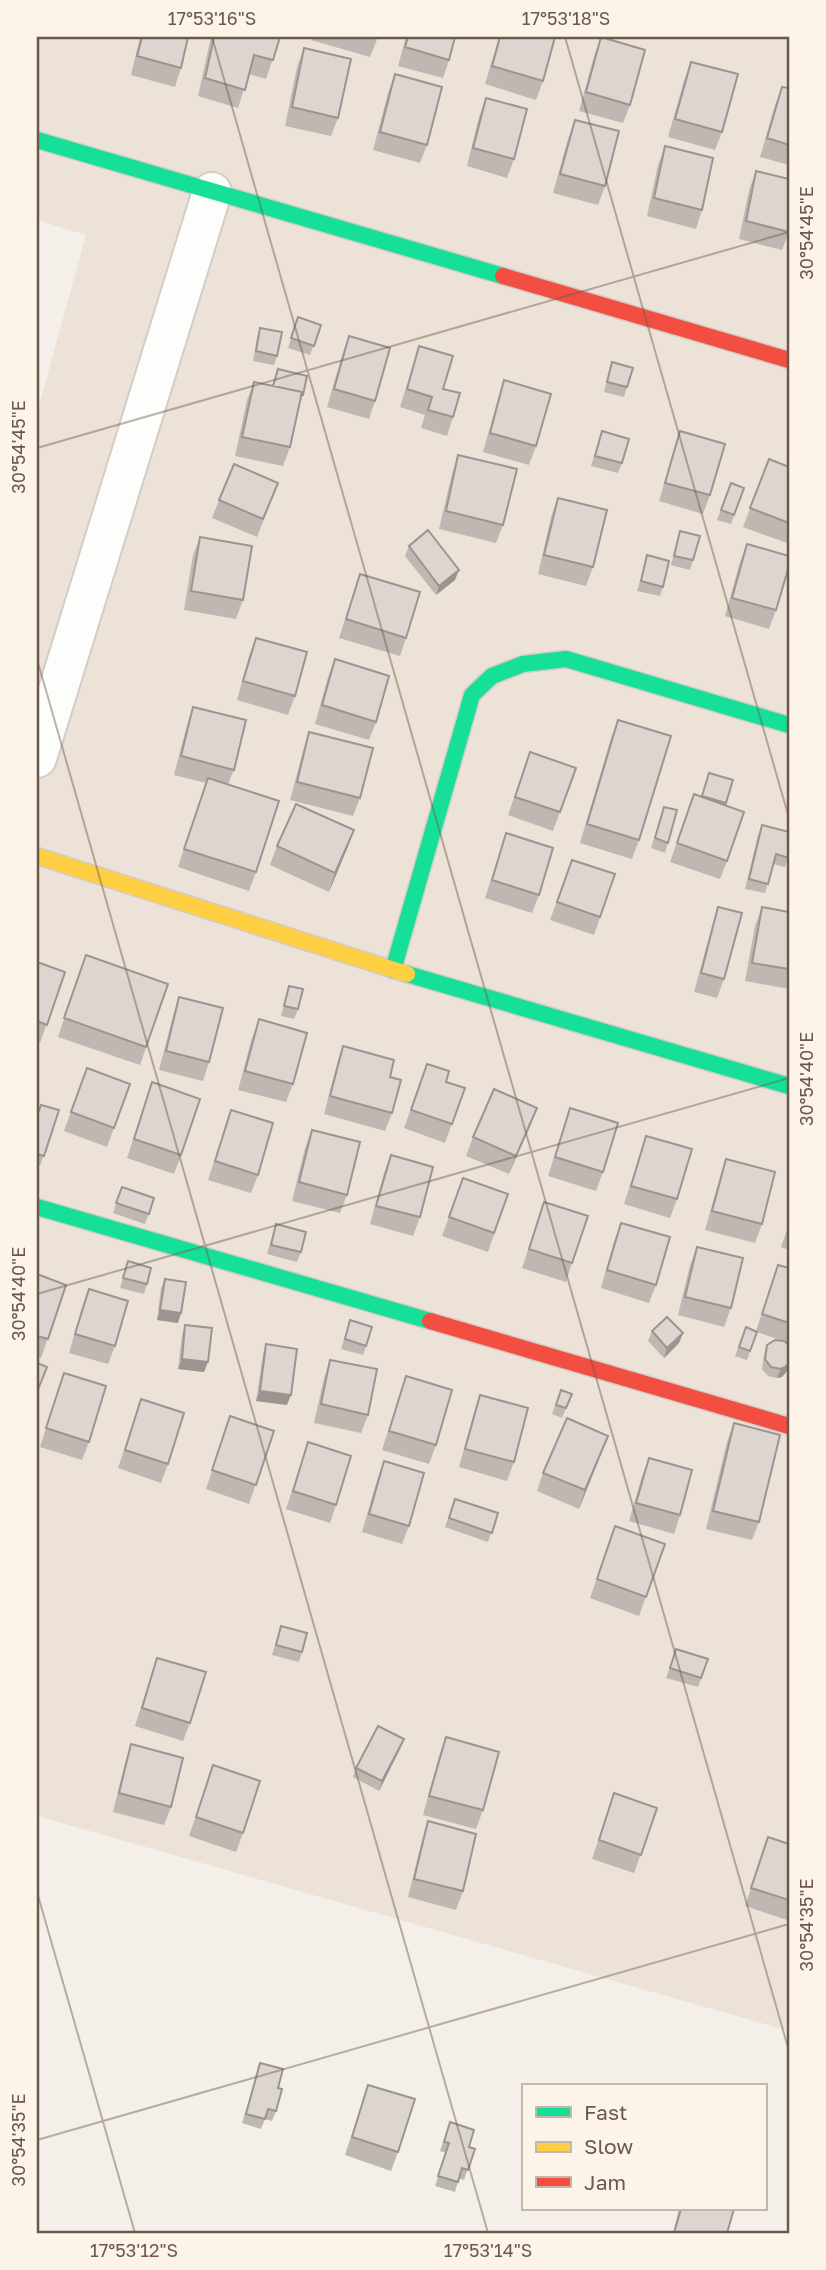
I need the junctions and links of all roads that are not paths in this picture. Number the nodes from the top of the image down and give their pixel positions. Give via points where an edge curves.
1 (37, 140) edge
2 (212, 192) junction
3 (789, 360) edge
4 (789, 725) edge
5 (37, 758) edge
6 (37, 856) edge
7 (393, 970) junction
8 (789, 1086) edge
9 (37, 1207) edge
10 (789, 1426) edge

1 - 2 street
2 - 3 street
2 - 5 street
4 - 7 street via 566,659 523,664 492,676 472,695
6 - 7 street
7 - 8 street
9 - 10 street

